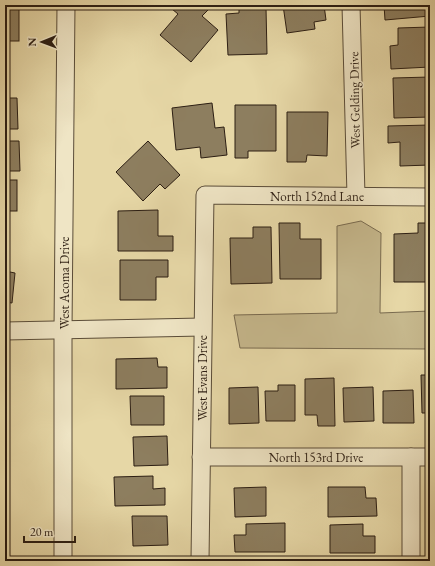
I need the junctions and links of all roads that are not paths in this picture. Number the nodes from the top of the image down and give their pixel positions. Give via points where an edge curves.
1 (66, 5) edge
2 (352, 5) edge
3 (205, 195) joint
4 (356, 196) junction
5 (430, 197) edge
6 (202, 327) junction
7 (63, 330) junction
8 (5, 331) edge
9 (201, 457) junction
10 (411, 457) junction
11 (430, 457) edge
12 (63, 561) edge
13 (200, 561) edge
14 (411, 561) edge

1 - 7 street, West Acoma Drive
2 - 4 street, West Gelding Drive
3 - 4 street, North 152nd Lane
3 - 6 street, West Evans Drive
4 - 5 street, North 152nd Lane
6 - 7 street
6 - 9 street, West Evans Drive
7 - 8 street
7 - 12 street, West Acoma Drive
9 - 10 street, North 153rd Drive
9 - 13 street, West Evans Drive
10 - 11 street, North 153rd Drive
10 - 14 street

